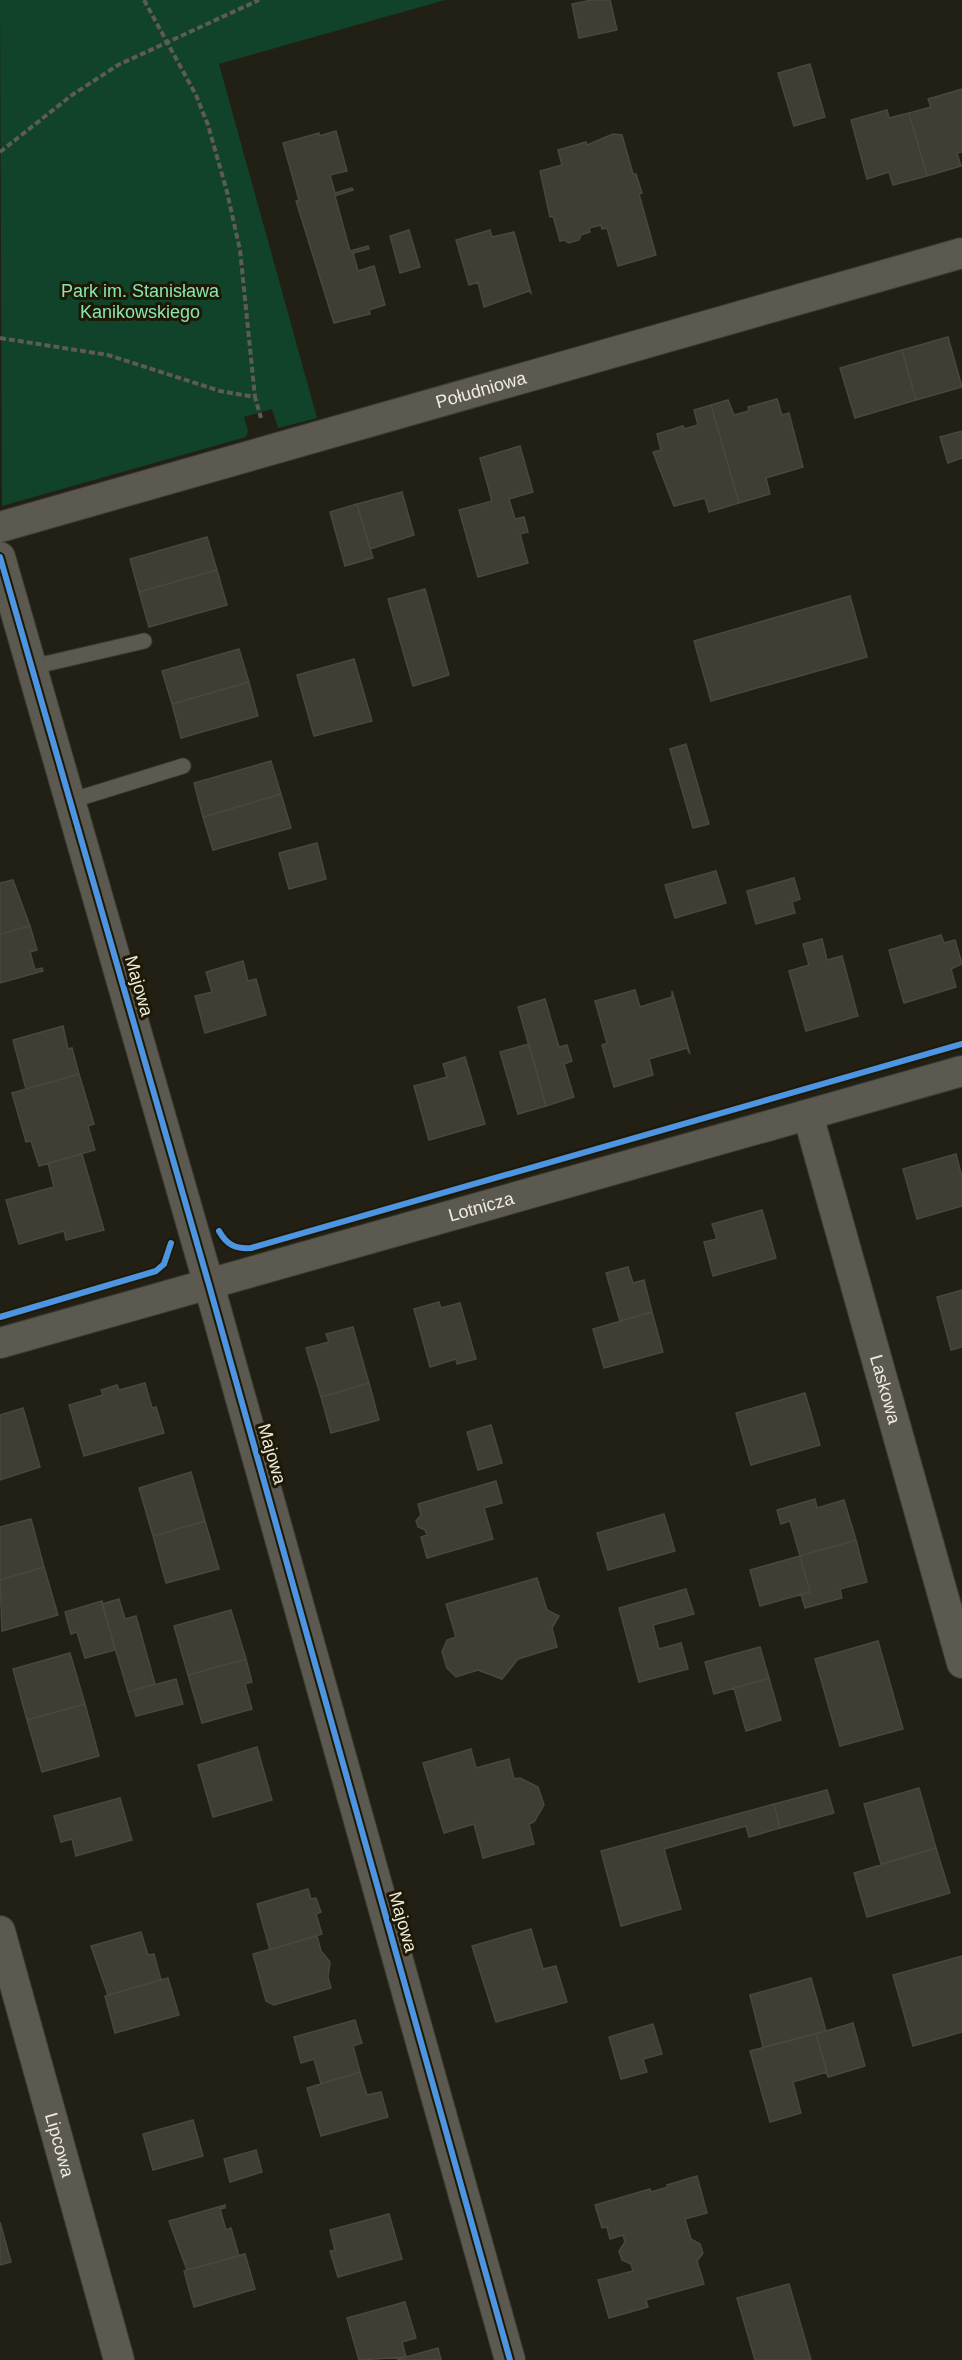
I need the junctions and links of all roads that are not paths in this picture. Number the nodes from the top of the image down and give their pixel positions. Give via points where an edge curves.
1 (962, 253) edge
2 (0, 527) edge
3 (0, 556) edge
4 (144, 641) dead end
5 (32, 667) junction
6 (183, 766) dead end
7 (70, 801) junction
8 (962, 1071) edge
9 (808, 1115) junction
10 (209, 1286) junction
11 (0, 1343) edge
12 (962, 1663) edge
13 (0, 1931) edge
14 (119, 2360) edge
15 (510, 2360) edge

1 - 2 street, Południowa
3 - 5 street, Majowa
4 - 5 lane
5 - 7 street, Majowa
6 - 7 lane
7 - 10 street, Majowa
8 - 9 street, Lotnicza
9 - 10 street, Lotnicza
9 - 12 street, Laskowa
10 - 11 street, Lotnicza
10 - 15 street, Majowa
13 - 14 street, Lipcowa

